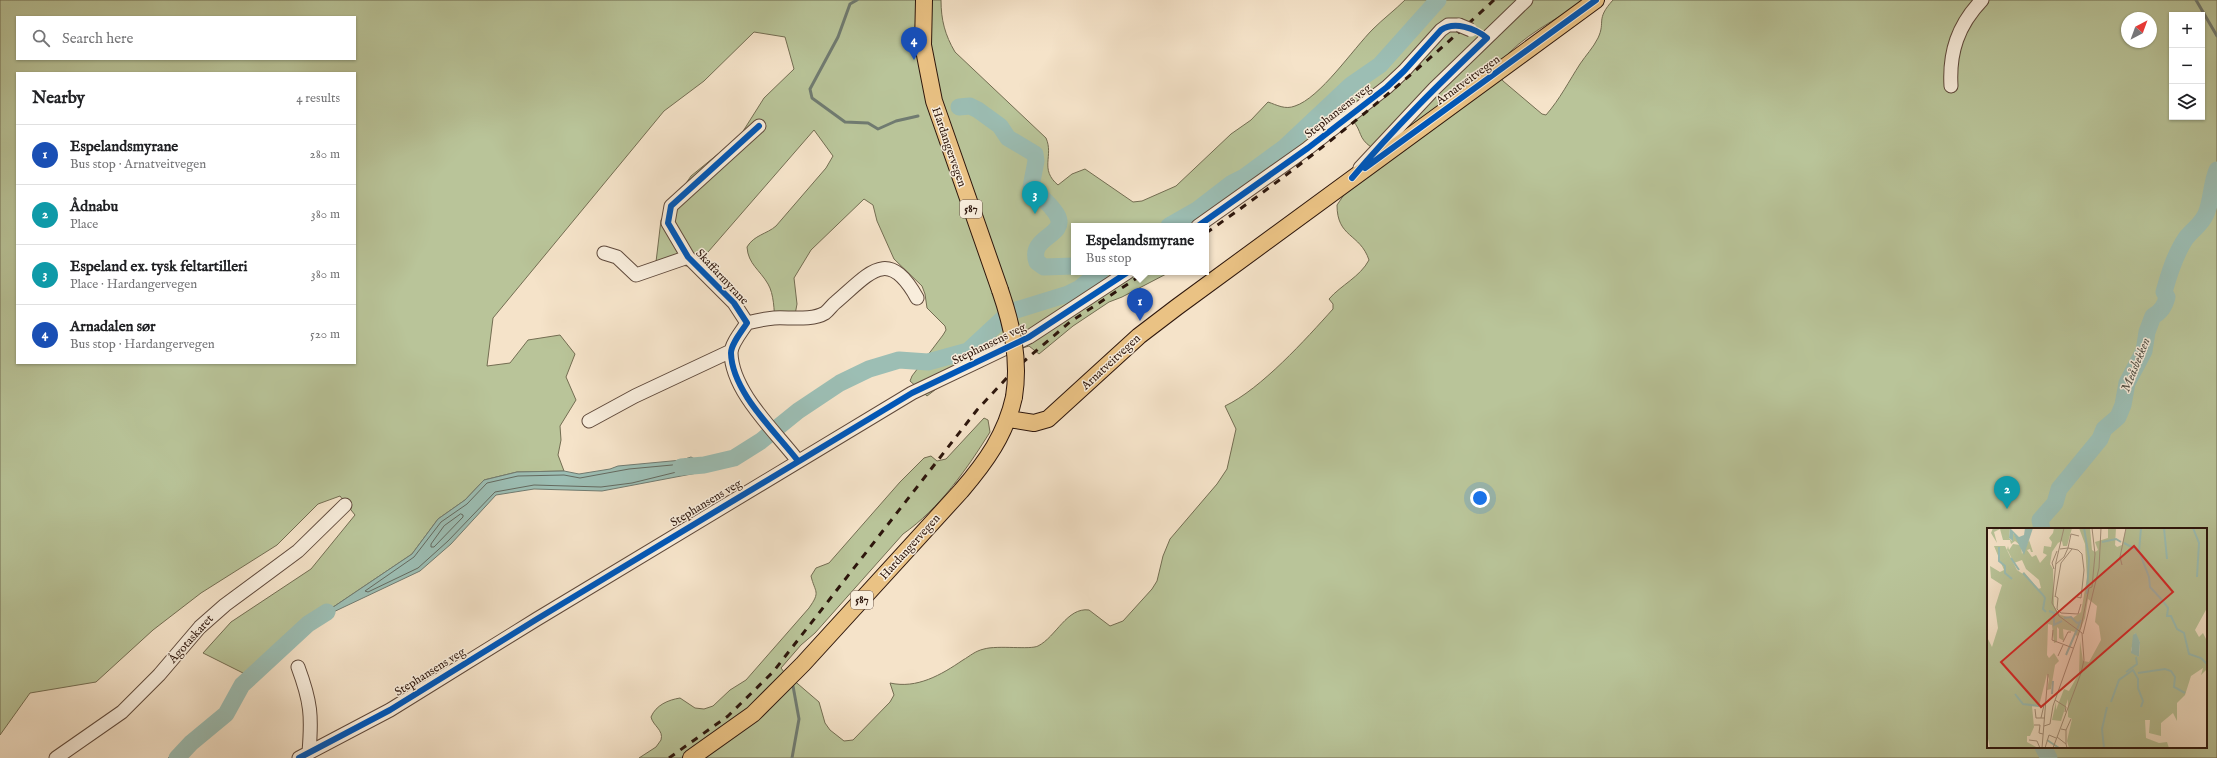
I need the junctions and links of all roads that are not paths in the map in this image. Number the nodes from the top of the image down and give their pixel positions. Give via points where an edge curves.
1 (924, 0) edge
2 (1526, 0) edge
3 (1596, 0) edge
4 (1982, 0) edge
5 (1487, 38) junction
6 (1951, 86) dead end
7 (759, 126) dead end
8 (1352, 178) junction
9 (1202, 223) edge
10 (604, 253) dead end
11 (688, 257) junction
12 (1123, 275) edge
13 (917, 298) dead end
14 (746, 323) junction
15 (731, 352) junction
16 (1009, 419) junction
17 (589, 421) dead end
18 (798, 461) junction
19 (345, 504) dead end
20 (298, 668) dead end
21 (304, 755) edge
22 (56, 758) edge
23 (691, 758) edge

1 - 16 main road, Hardangervegen / 587, bridge via 924,45 934,101 1000,290 1016,351 1017,377
2 - 5 street
3 - 8 main road, Arnatveitvegen
4 - 6 street via 1965,21 1955,41 1950,66
5 - 8 street via 1403,122
5 - 9 street, Stephansens veg via 1465,28 1448,25 1387,87 1308,148
7 - 11 street, Skaffarmyrane via 671,206 668,222
8 - 16 main road, Arnatveitvegen via 1139,336 1048,419 1034,424
10 - 11 street, Skaffarmyrane via 618,257 636,275
11 - 14 street, Skaffarmyrane via 734,303
12 - 18 street, Stephansens veg via 1030,337 912,393
13 - 14 street, Skaffarmyrane via 900,273 882,268 868,275 824,313
14 - 15 street, Skaffarmyrane
15 - 17 street
15 - 18 street via 736,380
16 - 23 main road, Hardangervegen / 587 via 997,443 974,476 803,664 753,714
18 - 21 street, Stephansens veg via 390,710
19 - 22 street, Ågotaskaret via 298,551 225,605 200,627 159,675 122,712
20 - 21 street, Stephansens veg via 307,692 312,719

